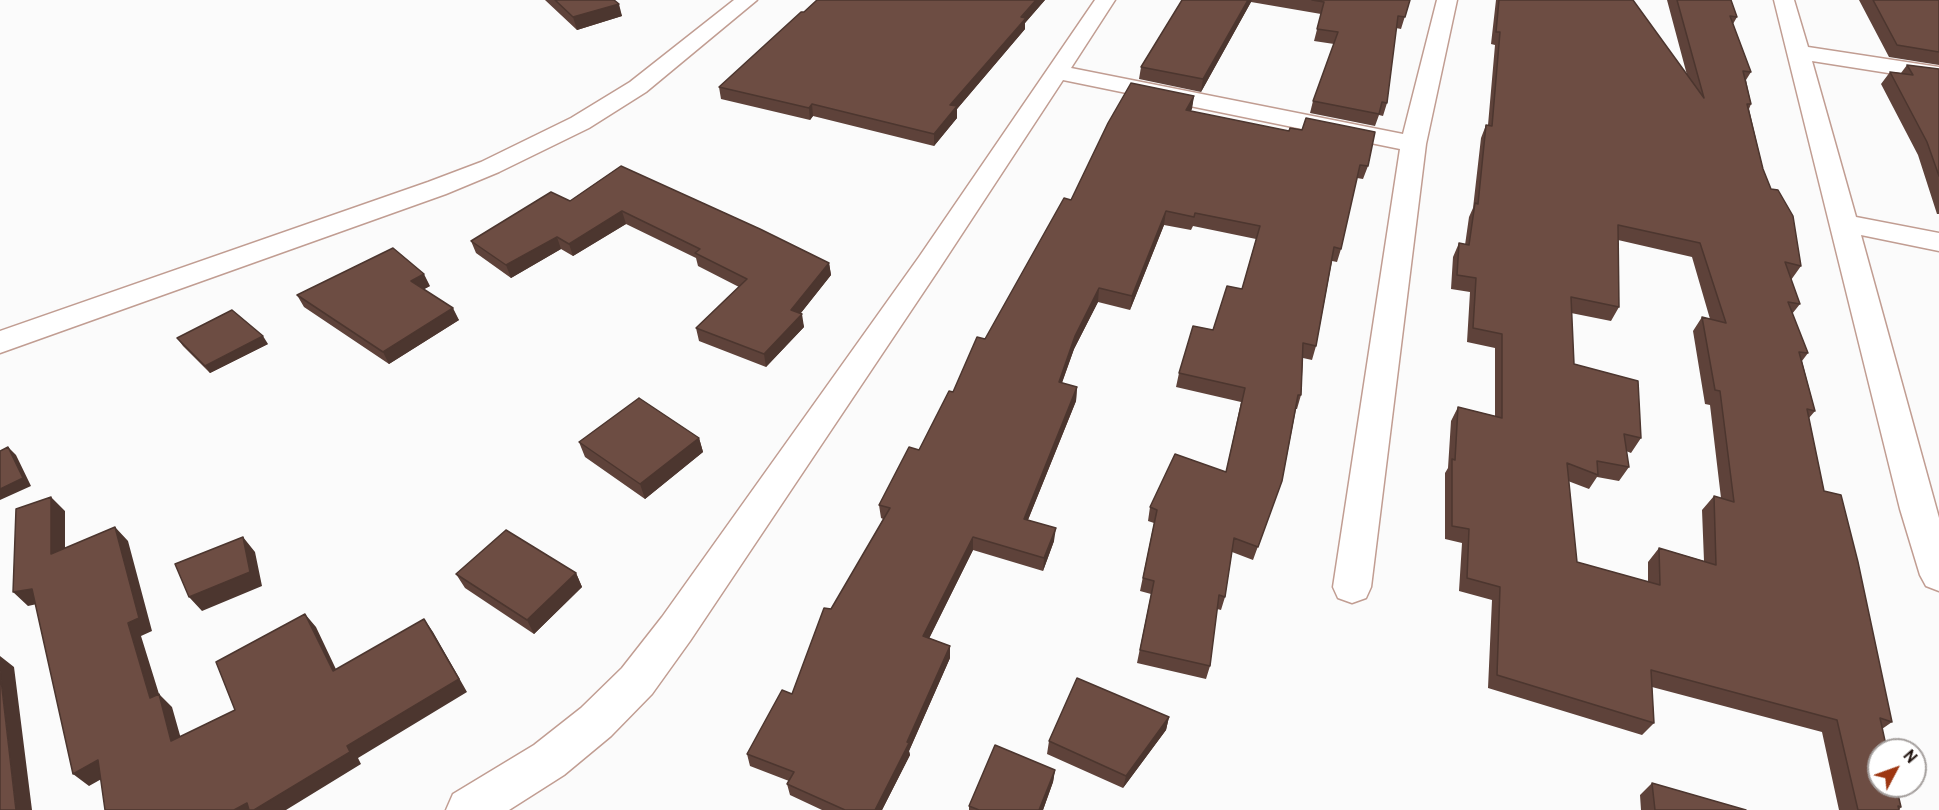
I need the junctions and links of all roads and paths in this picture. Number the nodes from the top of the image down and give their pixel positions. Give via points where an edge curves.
1 (747, 0) edge
2 (1105, 0) edge
3 (1447, 0) edge
4 (1784, 0) edge
5 (1798, 52) junction
6 (1057, 72) junction
7 (1939, 74) edge
8 (1413, 144) junction
9 (1844, 223) junction
10 (1939, 242) edge
11 (0, 342) edge
12 (1928, 511) edge
13 (1939, 575) edge
14 (1352, 587) dead end
15 (469, 810) edge

1 - 11 street via 638,87 580,123 490,167
2 - 6 street
3 - 8 street
4 - 5 street
5 - 7 street
5 - 9 street
6 - 8 street
6 - 15 street via 637,681 596,722 549,760
8 - 14 street
9 - 10 street
9 - 12 street
12 - 13 street

